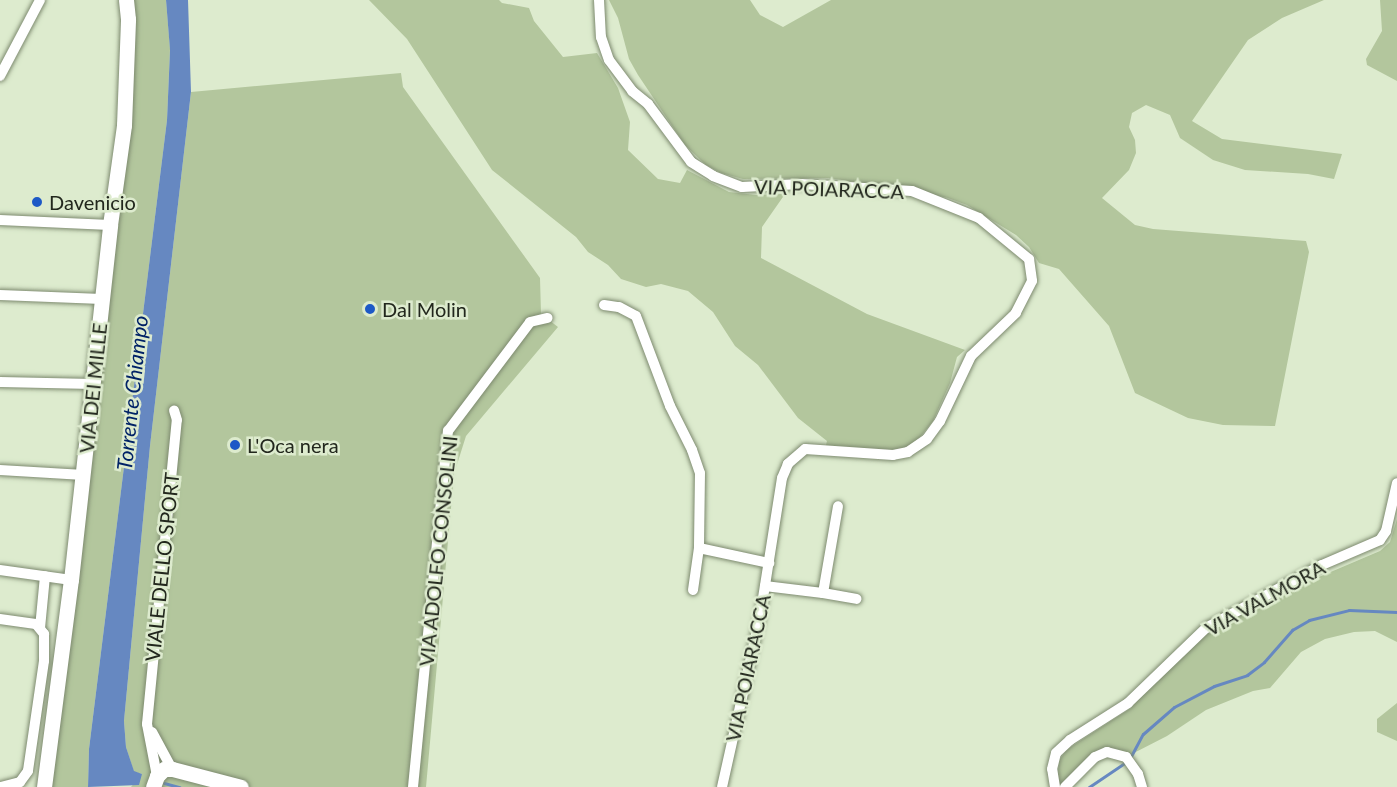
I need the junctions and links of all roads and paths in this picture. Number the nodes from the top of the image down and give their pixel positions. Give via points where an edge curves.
1 (40, 0) edge
2 (126, 0) edge
3 (599, 0) edge
4 (0, 76) edge
5 (0, 220) edge
6 (110, 225) junction
7 (0, 295) edge
8 (102, 299) junction
9 (604, 305) dead end
10 (548, 318) dead end
11 (0, 382) edge
12 (93, 384) junction
13 (174, 410) dead end
14 (0, 470) edge
15 (84, 475) junction
16 (1397, 483) edge
17 (838, 506) dead end
18 (699, 548) junction
19 (769, 563) junction
20 (0, 570) edge
21 (45, 576) junction
22 (71, 580) junction
23 (765, 586) junction
24 (693, 590) dead end
25 (823, 593) junction
26 (856, 599) dead end
27 (0, 619) edge
28 (40, 628) junction
29 (147, 724) junction
30 (172, 768) junction
31 (155, 782) edge
32 (42, 783) edge
33 (1, 787) edge
34 (241, 787) edge
35 (412, 787) edge
36 (722, 787) edge
37 (1055, 787) edge
38 (1065, 787) edge
39 (1142, 787) edge

1 - 4 street
2 - 6 main road, VIA DEI MILLE via 124,125
3 - 19 street, VIA POIARACCA via 601,37 609,60 691,162 713,176 742,187 801,184 912,191 979,218 1029,259 1032,281 1016,313 971,356 940,421 927,439 908,452 893,455 805,449 788,464 782,477
5 - 6 street
6 - 8 main road, VIA DEI MILLE
7 - 8 street
8 - 12 main road, VIA DEI MILLE
9 - 18 street via 636,316 670,406 692,450 700,474
10 - 35 street, VIA ADOLFO CONSOLINI via 530,322 448,431
11 - 12 street
12 - 15 main road, VIA DEI MILLE
13 - 29 street, VIALE DELLO SPORT via 177,420
14 - 15 street
15 - 22 main road, VIA DEI MILLE
16 - 37 street, VIA VALMORA via 1386,531 1380,540 1322,565 1206,628 1128,703 1056,753 1052,769
17 - 25 street
18 - 19 street
18 - 24 street
19 - 23 street, VIA POIARACCA
20 - 21 street
21 - 22 street
21 - 28 street
22 - 32 main road, VIA DEI MILLE
23 - 25 street
23 - 36 street, VIA POIARACCA
25 - 26 street
27 - 28 street via 36,624
28 - 33 street via 44,634 44,661 28,771 20,782
29 - 30 street
29 - 31 street, VIALE DELLO SPORT
30 - 31 main road via 164,769
30 - 34 main road
38 - 39 street via 1095,757 1107,752 1126,757

